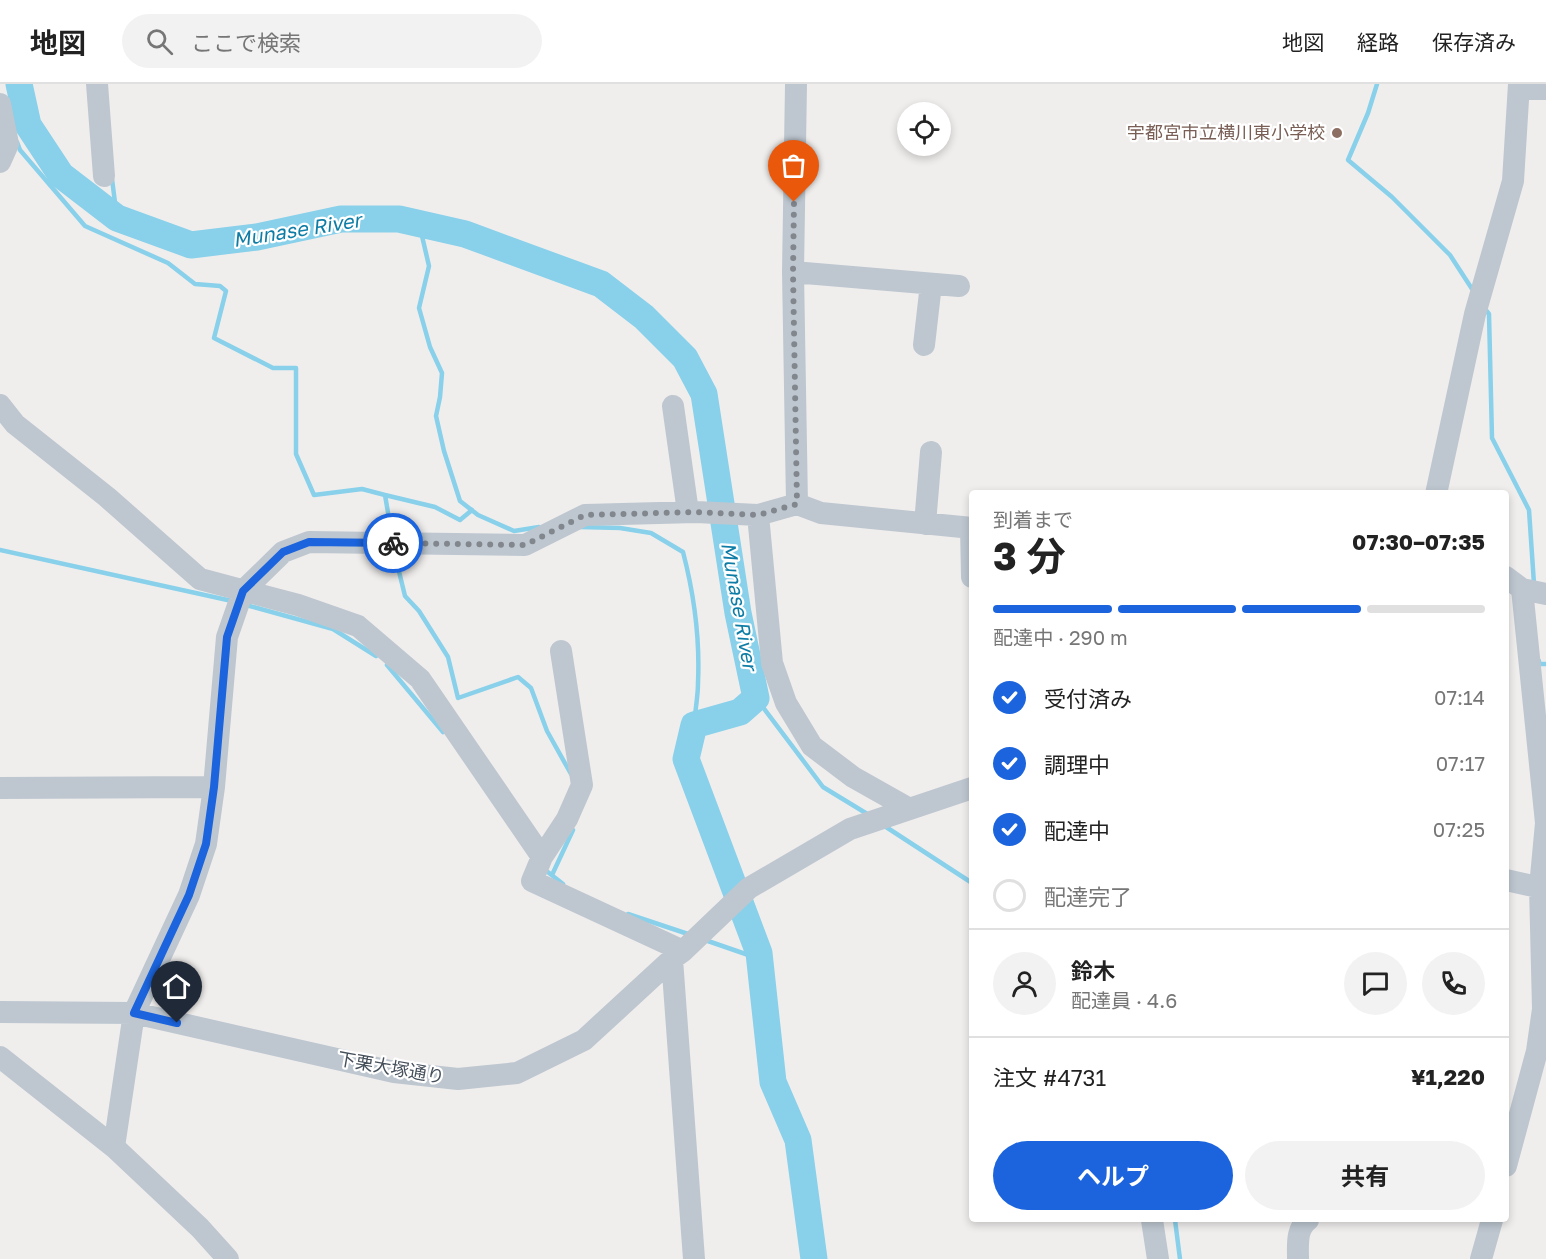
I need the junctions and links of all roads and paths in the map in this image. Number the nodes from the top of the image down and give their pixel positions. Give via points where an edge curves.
1 (97, 84) edge
2 (796, 84) edge
3 (1519, 87) edge
4 (1546, 89) edge
5 (0, 104) edge
6 (0, 162) edge
7 (104, 176) dead end
8 (793, 272) junction
9 (931, 284) junction
10 (959, 286) dead end
11 (924, 345) dead end
12 (0, 405) edge
13 (673, 406) dead end
14 (931, 452) dead end
15 (1437, 490) edge
16 (797, 504) junction
17 (692, 512) junction
18 (752, 515) junction
19 (925, 524) junction
20 (969, 528) edge
21 (1514, 583) edge
22 (243, 591) junction
23 (1546, 594) edge
24 (561, 651) dead end
25 (214, 787) junction
26 (0, 788) edge
27 (969, 789) edge
28 (905, 809) junction
29 (542, 857) junction
30 (1509, 881) edge
31 (1543, 888) edge
32 (678, 955) junction
33 (0, 1012) edge
34 (134, 1013) junction
35 (0, 1057) edge
36 (114, 1147) junction
37 (1509, 1155) edge
38 (1152, 1222) edge
39 (1305, 1222) edge
40 (1490, 1222) edge
41 (228, 1259) edge
42 (694, 1259) edge
43 (1158, 1259) edge
44 (1298, 1259) edge
45 (1481, 1259) edge

1 - 7 street
2 - 8 street
3 - 4 street
3 - 15 street via 1513,181 1475,314
5 - 6 street via 8,144
8 - 9 street
8 - 16 street
9 - 10 street
9 - 11 street
12 - 22 street via 15,424 107,497 200,579
13 - 17 street
14 - 19 street
16 - 18 street
16 - 19 street via 821,513
17 - 18 street
17 - 22 street via 585,515 525,545 309,542 283,552
18 - 28 street via 772,663 786,703 812,746
19 - 20 street
21 - 23 street
21 - 31 street via 1546,823
22 - 25 street via 227,637
22 - 29 street via 358,626 420,679
24 - 29 street via 582,785 567,819
25 - 26 street
25 - 34 street via 206,844 189,895
27 - 28 street
28 - 32 street, 下栗大塚通り via 850,829 749,888
29 - 32 street via 532,881
30 - 31 street
31 - 37 street via 1543,1009 1537,1051
32 - 34 street, 下栗大塚通り via 584,1040 517,1073 458,1079 394,1072
32 - 42 street
33 - 34 street, 下栗大塚通り
34 - 36 street
35 - 36 street
36 - 41 street
38 - 43 street
39 - 44 street via 1299,1234
40 - 45 street

